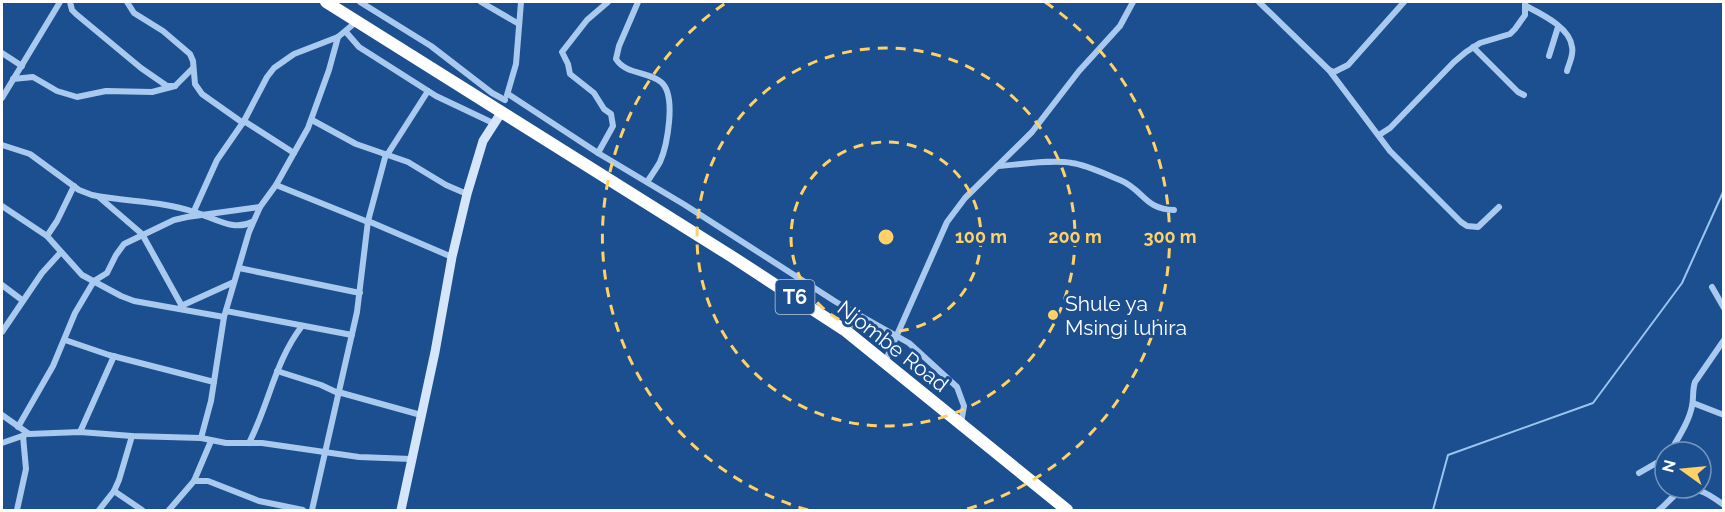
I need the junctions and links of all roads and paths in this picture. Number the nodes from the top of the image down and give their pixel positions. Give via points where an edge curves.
1 (60, 2) edge
2 (70, 2) edge
3 (128, 2) edge
4 (326, 2) edge
5 (360, 2) edge
6 (481, 2) edge
7 (521, 2) edge
8 (608, 2) edge
9 (638, 2) edge
10 (1133, 2) edge
11 (1259, 2) edge
12 (1404, 2) edge
13 (1526, 4) edge
14 (357, 21) junction
15 (519, 24) junction
16 (1558, 27) junction
17 (346, 32) junction
18 (338, 37) junction
19 (1473, 47) junction
20 (2, 53) edge
21 (1549, 56) dead end
22 (22, 66) junction
23 (194, 67) junction
24 (1329, 70) junction
25 (1567, 71) dead end
26 (13, 79) junction
27 (175, 86) junction
28 (428, 91) junction
29 (1524, 95) dead end
30 (507, 97) junction
31 (2, 98) edge
32 (497, 118) junction
33 (312, 120) junction
34 (244, 122) junction
35 (1379, 135) junction
36 (2, 145) edge
37 (294, 153) junction
38 (598, 153) junction
39 (386, 154) junction
40 (997, 166) junction
41 (647, 182) junction
42 (276, 185) junction
43 (74, 186) junction
44 (467, 194) junction
45 (99, 196) junction
46 (260, 207) junction
47 (1499, 207) dead end
48 (3, 210) edge
49 (1174, 210) dead end
50 (198, 213) junction
51 (368, 221) junction
52 (253, 222) junction
53 (142, 234) junction
54 (46, 236) junction
55 (61, 252) junction
56 (452, 257) junction
57 (239, 268) junction
58 (94, 281) junction
59 (234, 282) junction
60 (2, 285) edge
61 (1712, 287) dead end
62 (360, 292) junction
63 (22, 300) junction
64 (182, 307) junction
65 (1724, 308) edge
66 (225, 314) junction
67 (302, 326) junction
68 (2, 331) edge
69 (352, 335) junction
70 (898, 336) junction
71 (65, 340) junction
72 (1724, 340) edge
73 (114, 356) junction
74 (885, 362) junction
75 (277, 370) junction
76 (214, 382) junction
77 (338, 393) junction
78 (1693, 403) junction
79 (2, 415) edge
80 (1724, 415) edge
81 (421, 416) junction
82 (960, 424) junction
83 (18, 427) junction
84 (80, 432) junction
85 (26, 435) junction
86 (132, 436) junction
87 (201, 438) junction
88 (1676, 440) edge
89 (211, 441) junction
90 (2, 442) edge
91 (249, 443) junction
92 (324, 452) junction
93 (411, 459) junction
94 (1653, 465) edge
95 (1639, 473) dead end
96 (194, 481) junction
97 (114, 491) junction
98 (267, 503) junction
99 (1724, 505) edge
100 (17, 510) edge
101 (99, 510) edge
102 (142, 510) edge
103 (169, 510) edge
104 (263, 510) edge
105 (303, 510) edge
106 (312, 510) edge
107 (401, 510) edge
108 (1067, 510) edge
109 (1659, 510) edge

1 - 22 street
2 - 27 street via 76,14 141,68 168,86
3 - 23 street via 135,13 190,54
4 - 14 highway, T6
5 - 30 street via 431,46 492,93
6 - 15 street
7 - 15 street
8 - 38 street via 587,20 562,52 570,74 594,93 611,114 613,126
9 - 41 street via 616,59 628,69 661,82 670,105 665,148
10 - 40 street via 1120,26 1032,132
11 - 24 street
12 - 24 street via 1348,65 1337,71
13 - 16 street
13 - 19 street via 1525,15 1510,34
14 - 17 street
14 - 32 highway, T6
15 - 30 street via 516,64
16 - 21 street
16 - 25 street via 1572,44
17 - 18 street
17 - 28 street via 359,47
18 - 33 street
18 - 34 street via 294,54 274,68
19 - 29 street
19 - 35 street
20 - 22 street
22 - 26 street
23 - 27 street
23 - 34 street via 195,84 202,94
24 - 35 street
26 - 27 street via 33,77 77,97 106,91 152,92
26 - 31 street
28 - 32 street
28 - 39 street
30 - 32 street
30 - 38 street
32 - 44 street via 483,141
32 - 74 highway, Njombe Road / T6 via 807,304
33 - 37 street
33 - 39 street via 356,144
34 - 37 street
34 - 50 street via 217,160
35 - 47 street via 1411,173 1467,226 1482,225
36 - 43 street via 30,154
37 - 42 street
38 - 41 street
39 - 44 street
39 - 51 street
40 - 49 street via 1072,163 1122,181 1149,204
40 - 70 street via 947,222
41 - 70 street via 836,302
42 - 46 street
42 - 51 street
43 - 45 street
43 - 54 street
44 - 56 street
45 - 50 street
45 - 53 street
46 - 50 street
46 - 52 street
48 - 54 street
50 - 52 street via 239,226
50 - 53 street
51 - 56 street
51 - 62 street
52 - 57 street
53 - 58 street via 124,244 107,273
53 - 64 street
54 - 55 street
55 - 58 street via 82,275
55 - 63 street
56 - 81 street
57 - 59 street
57 - 62 street
58 - 64 street via 127,299
58 - 71 street
59 - 64 street
59 - 66 street
60 - 63 street
61 - 65 street
62 - 69 street
63 - 68 street
64 - 66 street
66 - 67 street
66 - 76 street
67 - 69 street
67 - 75 street
69 - 77 street
70 - 74 street
70 - 82 street via 957,387 964,406
71 - 73 street
71 - 83 street
72 - 78 street via 1695,382
73 - 76 street
73 - 84 street
74 - 82 highway, Njombe Road / T6
75 - 77 street
75 - 91 street
76 - 87 street
77 - 81 street
77 - 92 street
78 - 80 street
78 - 88 street
79 - 83 street
81 - 93 street
82 - 108 highway, Njombe Road / T6
83 - 85 street
84 - 85 street
84 - 86 street
85 - 90 street
85 - 100 street via 26,469
86 - 87 street
86 - 97 street
87 - 89 street
89 - 91 street
89 - 96 street
91 - 92 street
92 - 93 street
92 - 106 street
93 - 107 street
94 - 95 street
96 - 98 street via 208,481
96 - 103 street
97 - 101 street
97 - 102 street
98 - 104 street
98 - 105 street
99 - 109 street via 1704,493 1684,489

